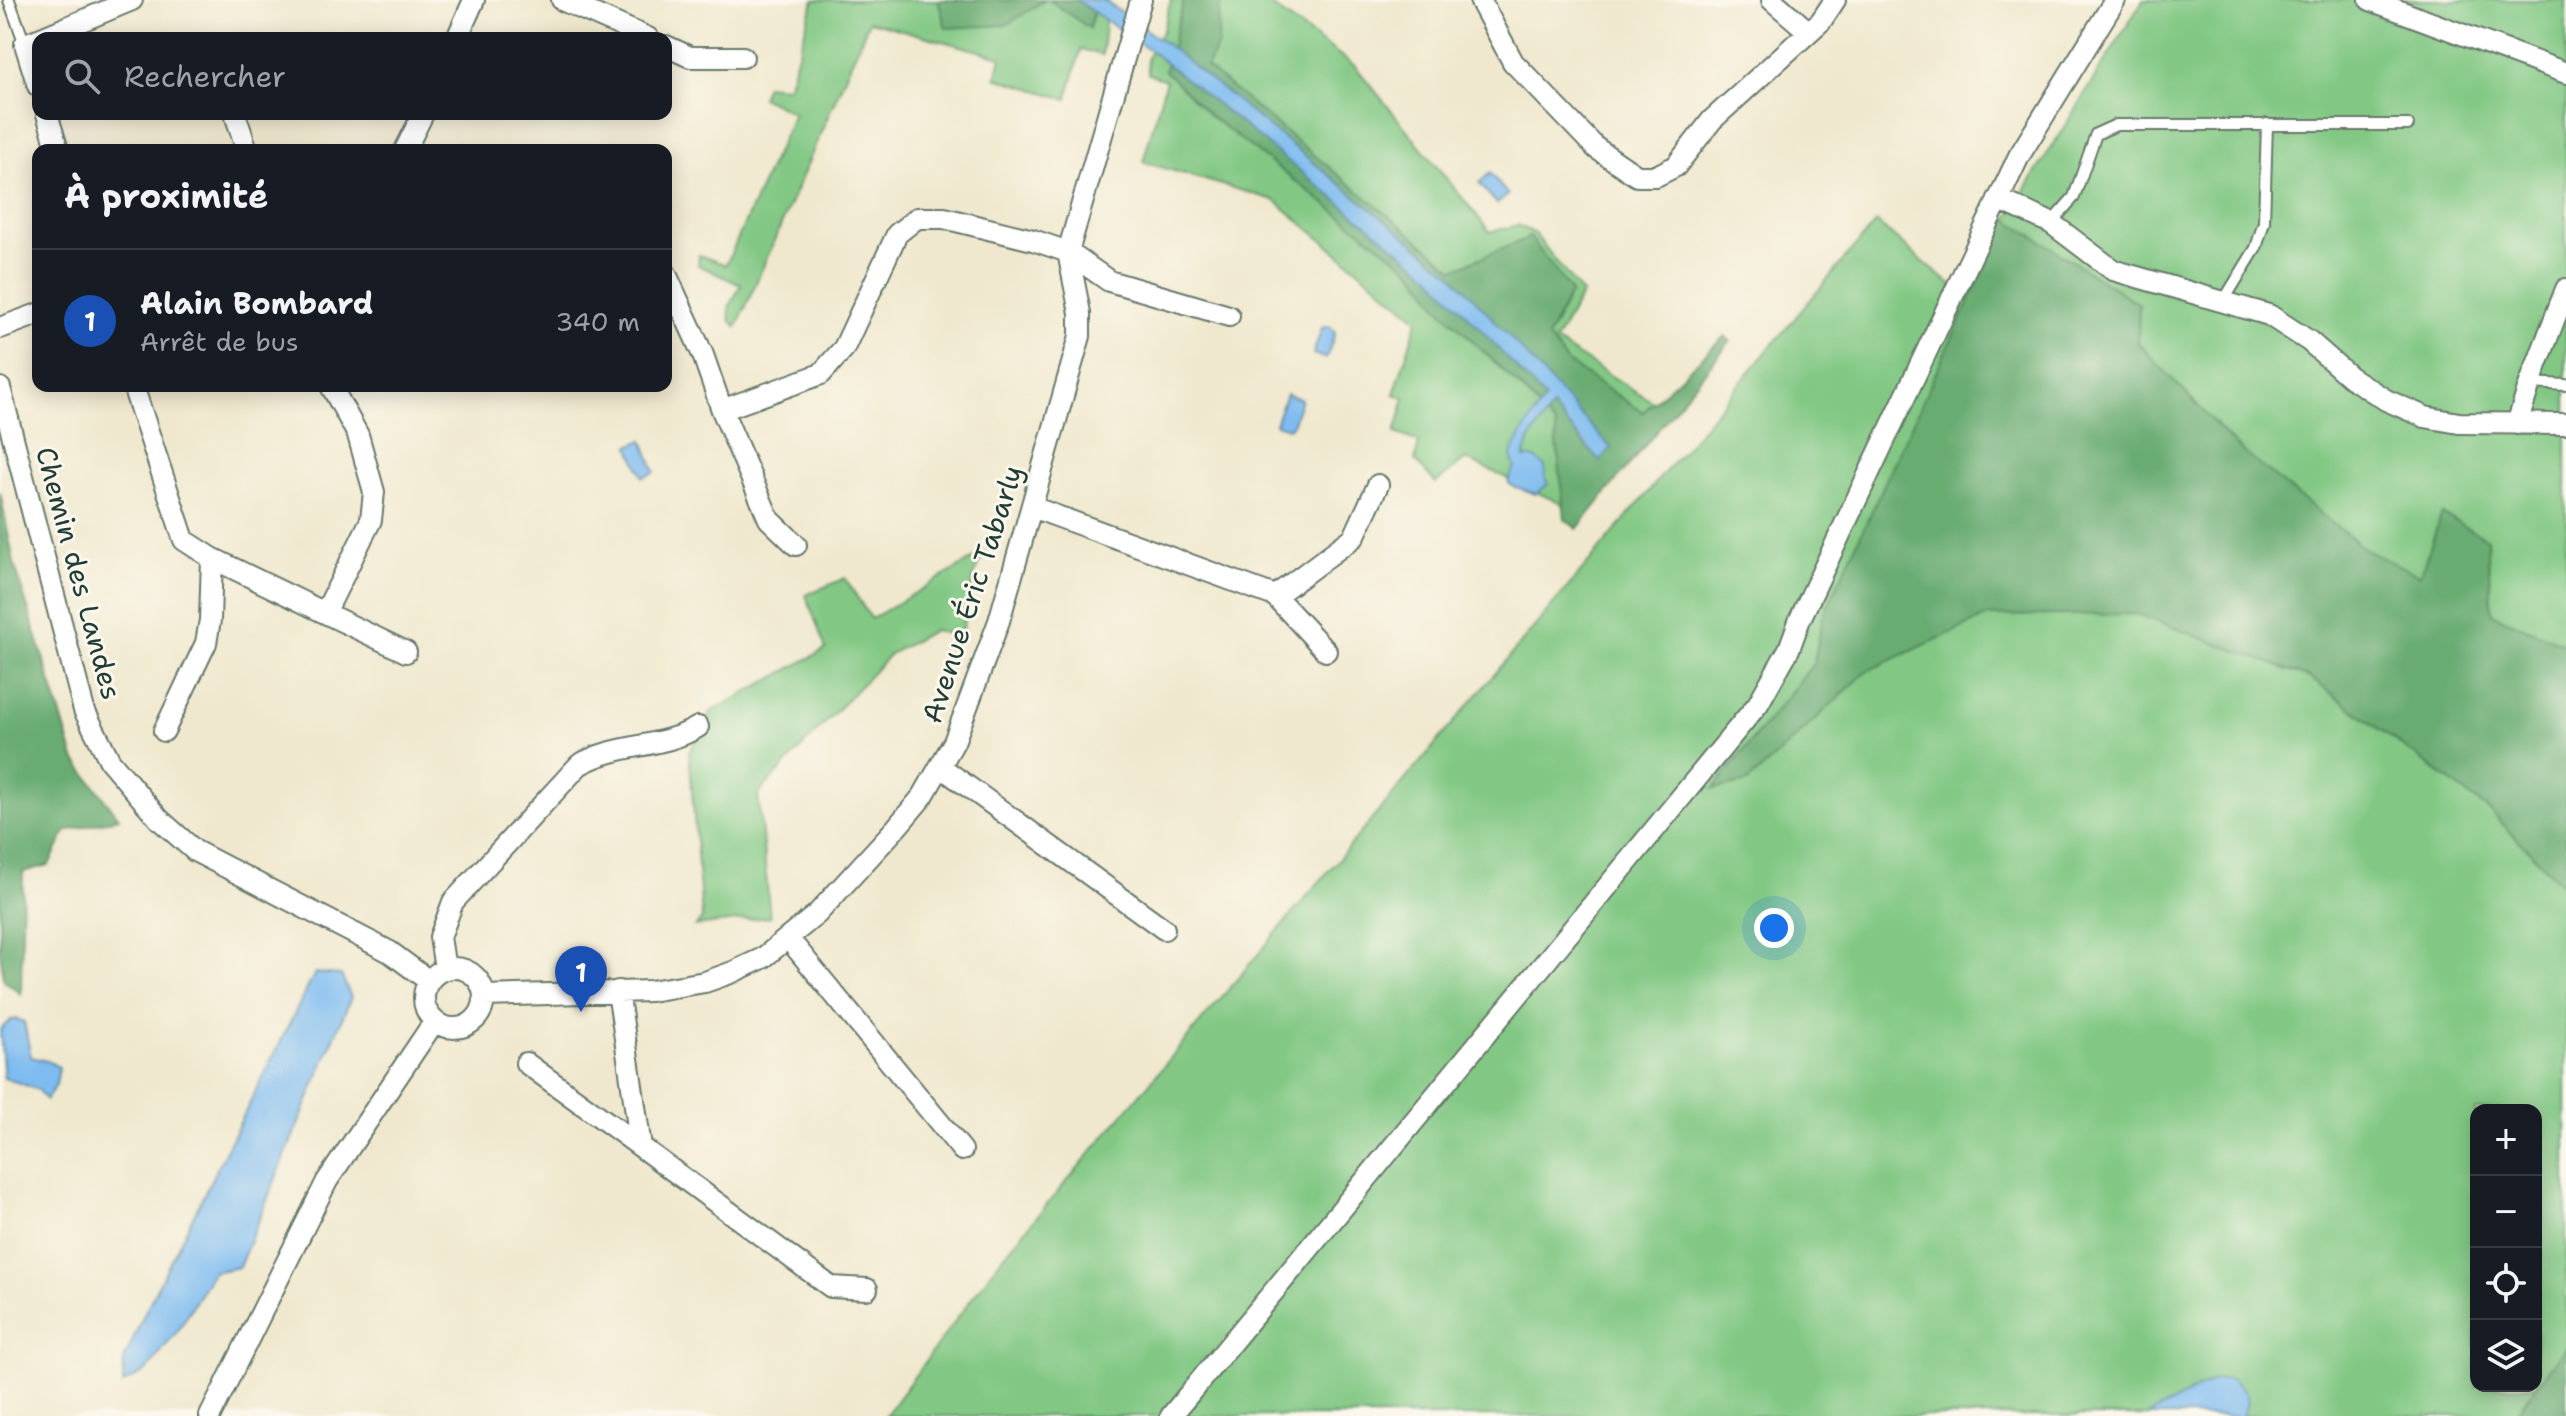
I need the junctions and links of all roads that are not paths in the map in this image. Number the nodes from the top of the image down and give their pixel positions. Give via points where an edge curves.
1 (9, 0) edge
2 (132, 0) edge
3 (474, 0) edge
4 (562, 0) edge
5 (1141, 0) edge
6 (1480, 0) edge
7 (1772, 0) edge
8 (1835, 0) edge
9 (2115, 0) edge
10 (2370, 0) edge
11 (54, 32) edge
12 (460, 32) edge
13 (634, 32) edge
14 (1809, 32) junction
15 (32, 35) edge
16 (672, 49) edge
17 (743, 57) dead end
18 (2566, 73) edge
19 (49, 120) edge
20 (237, 120) edge
21 (422, 120) edge
22 (2267, 124) junction
23 (2408, 125) dead end
24 (56, 144) edge
25 (245, 144) edge
26 (416, 144) edge
27 (1998, 199) junction
28 (2051, 223) junction
29 (1068, 252) junction
30 (672, 287) edge
31 (2566, 289) edge
32 (2224, 300) junction
33 (32, 316) edge
34 (1229, 316) dead end
35 (0, 328) edge
36 (2530, 383) junction
37 (2566, 385) edge
38 (0, 388) edge
39 (135, 392) edge
40 (334, 392) edge
41 (722, 410) junction
42 (2517, 424) junction
43 (2566, 424) edge
44 (1378, 485) dead end
45 (1032, 507) junction
46 (796, 545) dead end
47 (212, 558) junction
48 (1275, 596) junction
49 (325, 613) junction
50 (1326, 651) dead end
51 (406, 652) dead end
52 (698, 727) dead end
53 (164, 731) dead end
54 (941, 767) junction
55 (1164, 929) dead end
56 (788, 938) junction
57 (437, 975) junction
58 (618, 991) junction
59 (484, 996) junction
60 (434, 1022) junction
61 (526, 1063) dead end
62 (641, 1147) junction
63 (962, 1150) dead end
64 (867, 1289) dead end
65 (210, 1416) edge
66 (1171, 1416) edge

1 - 15 lane
2 - 11 street
3 - 12 street
4 - 13 street
5 - 29 street, Avenue Éric Tabarly
6 - 14 street via 1513,62 1596,148 1637,176 1656,176 1676,166 1712,120
7 - 14 street
8 - 14 street
9 - 27 street
10 - 18 street
16 - 17 street via 690,57
19 - 24 street
20 - 25 street
21 - 26 street
22 - 23 lane
22 - 28 lane via 2116,125 2096,134 2074,197
22 - 32 lane via 2264,222 2256,248
27 - 28 street
27 - 66 street via 1789,649 1758,704
28 - 32 street via 2113,270
29 - 34 street via 1109,281
29 - 41 street via 944,218 917,218 897,234 844,348 821,374
29 - 45 street, Avenue Éric Tabarly via 1080,336
30 - 41 street
31 - 36 street
32 - 42 street via 2269,315 2350,377 2425,417
33 - 35 street
36 - 37 lane
36 - 42 street
38 - 57 street, Chemin des Landes via 84,710 110,761 159,819 195,851
39 - 47 street via 184,540
40 - 49 street via 358,435 374,492 371,520
41 - 46 street via 769,519
42 - 43 street
44 - 48 street via 1354,537
45 - 48 street
45 - 54 street, Avenue Éric Tabarly via 999,621
47 - 49 street
47 - 53 street via 206,643
48 - 50 street
49 - 51 street
52 - 57 street via 681,737 596,755 579,765 453,902 440,937
54 - 55 street
54 - 56 street, Avenue Éric Tabarly via 896,828
56 - 58 street, Avenue Éric Tabarly via 763,958 705,982
56 - 63 street
57 - 59 street via 463,969 477,979
57 - 60 street via 424,998
58 - 59 street, Avenue Éric Tabarly
58 - 62 street
59 - 60 street via 480,1013 469,1025 451,1028
60 - 65 street via 327,1181
61 - 62 street
62 - 64 street via 831,1287

